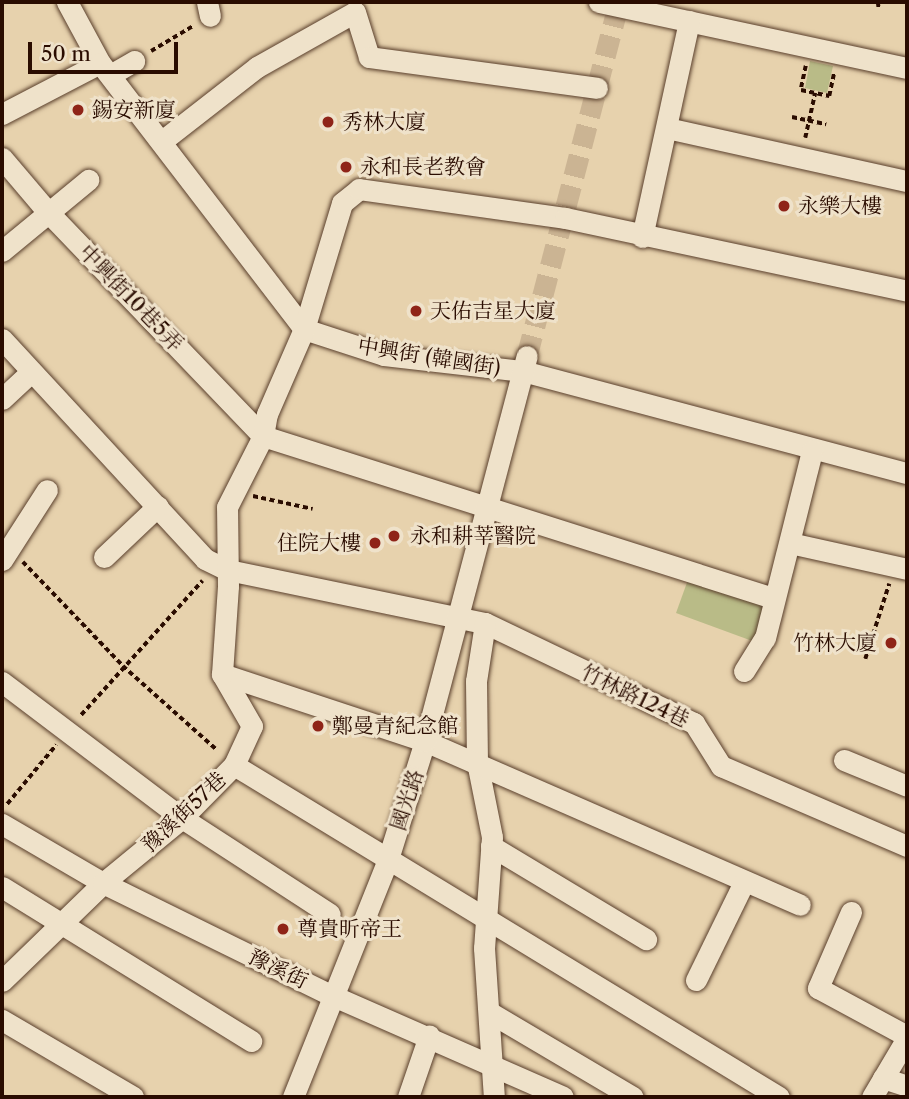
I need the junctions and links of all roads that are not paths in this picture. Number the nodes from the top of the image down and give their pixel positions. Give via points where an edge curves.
1 (67, 2) edge
2 (609, 3) edge
3 (689, 21) junction
4 (134, 61) road end
5 (907, 68) edge
6 (105, 69) junction
7 (597, 88) dead end
8 (2, 114) edge
9 (667, 128) junction
10 (162, 141) junction
11 (2, 158) edge
12 (88, 180) dead end
13 (907, 181) edge
14 (47, 211) junction
15 (642, 237) junction
16 (2, 251) edge
17 (907, 291) edge
18 (304, 329) junction
19 (2, 339) edge
20 (525, 364) junction
21 (31, 372) junction
22 (2, 399) edge
23 (263, 436) junction
24 (812, 451) junction
25 (907, 473) edge
26 (47, 490) dead end
27 (489, 504) junction
28 (158, 506) junction
29 (790, 543) junction
30 (5, 550) edge
31 (104, 557) dead end
32 (901, 567) edge
33 (228, 570) junction
34 (774, 598) junction
35 (460, 617) junction
36 (485, 623) junction
37 (744, 671) dead end
38 (222, 674) junction
39 (2, 682) edge
40 (425, 741) junction
41 (844, 760) dead end
42 (477, 762) junction
43 (234, 765) junction
44 (907, 786) edge
45 (182, 818) junction
46 (2, 824) edge
47 (491, 846) junction
48 (907, 846) edge
49 (388, 859) junction
50 (744, 882) junction
51 (103, 883) junction
52 (2, 887) edge
53 (800, 905) dead end
54 (851, 912) dead end
55 (330, 914) dead end
56 (485, 919) junction
57 (61, 921) junction
58 (646, 939) dead end
59 (696, 979) dead end
60 (2, 981) edge
61 (331, 995) junction
62 (489, 1012) junction
63 (2, 1020) edge
64 (429, 1036) junction
65 (907, 1037) edge
66 (251, 1041) dead end
67 (494, 1065) junction
68 (883, 1078) junction
69 (907, 1086) edge
70 (133, 1097) edge
71 (293, 1097) edge
72 (408, 1097) edge
73 (494, 1097) edge
74 (563, 1097) edge
75 (633, 1097) edge
76 (779, 1097) edge
77 (872, 1097) edge

1 - 6 street
2 - 3 street
3 - 5 street
3 - 9 street
4 - 6 street
6 - 8 street
6 - 10 street
7 - 10 street via 369,57 355,12 257,67
9 - 13 street
9 - 15 street
10 - 18 street
11 - 14 street, 中興街10巷5弄
12 - 14 street
14 - 16 street
14 - 23 street, 中興街10巷5弄
15 - 17 street
15 - 18 street via 565,218 359,189 342,203
18 - 20 street, 中興街 (韓國街) via 384,355
18 - 23 street via 267,414
19 - 21 street
20 - 24 street, 中興街 (韓國街)
20 - 27 street, 國光路
21 - 22 street
21 - 28 street
23 - 27 street
23 - 33 street via 227,507
24 - 25 street, 中興街 (韓國街)
24 - 29 street
26 - 30 street
27 - 34 street
27 - 35 street, 國光路
28 - 31 street
28 - 33 street via 205,559
29 - 32 street
29 - 34 street
33 - 35 street, 竹林路124巷
33 - 38 street
34 - 37 street via 765,638
35 - 36 street, 竹林路124巷
35 - 40 street, 國光路
36 - 42 street via 476,681
36 - 48 street, 竹林路124巷 via 694,723 721,766
38 - 40 street
38 - 43 street, 豫溪街57巷 via 252,726
39 - 45 street
40 - 42 street
40 - 49 street, 國光路
41 - 44 street
42 - 47 street
42 - 50 street
43 - 45 street, 豫溪街57巷
43 - 49 street
45 - 51 street, 豫溪街57巷
45 - 55 street
46 - 51 street, 豫溪街
47 - 56 street
47 - 58 street
49 - 56 street
49 - 61 street, 國光路
50 - 53 street
50 - 59 street
51 - 57 street, 豫溪街57巷
51 - 61 street, 豫溪街
52 - 57 street
54 - 65 street via 818,988
56 - 62 street
56 - 76 street
57 - 60 street, 豫溪街57巷
57 - 66 street
61 - 64 street, 豫溪街
61 - 71 street, 國光路
62 - 67 street
62 - 75 street
63 - 70 street
64 - 67 street, 豫溪街
64 - 72 street
65 - 68 street
67 - 73 street
67 - 74 street, 豫溪街
68 - 69 street
68 - 77 street

